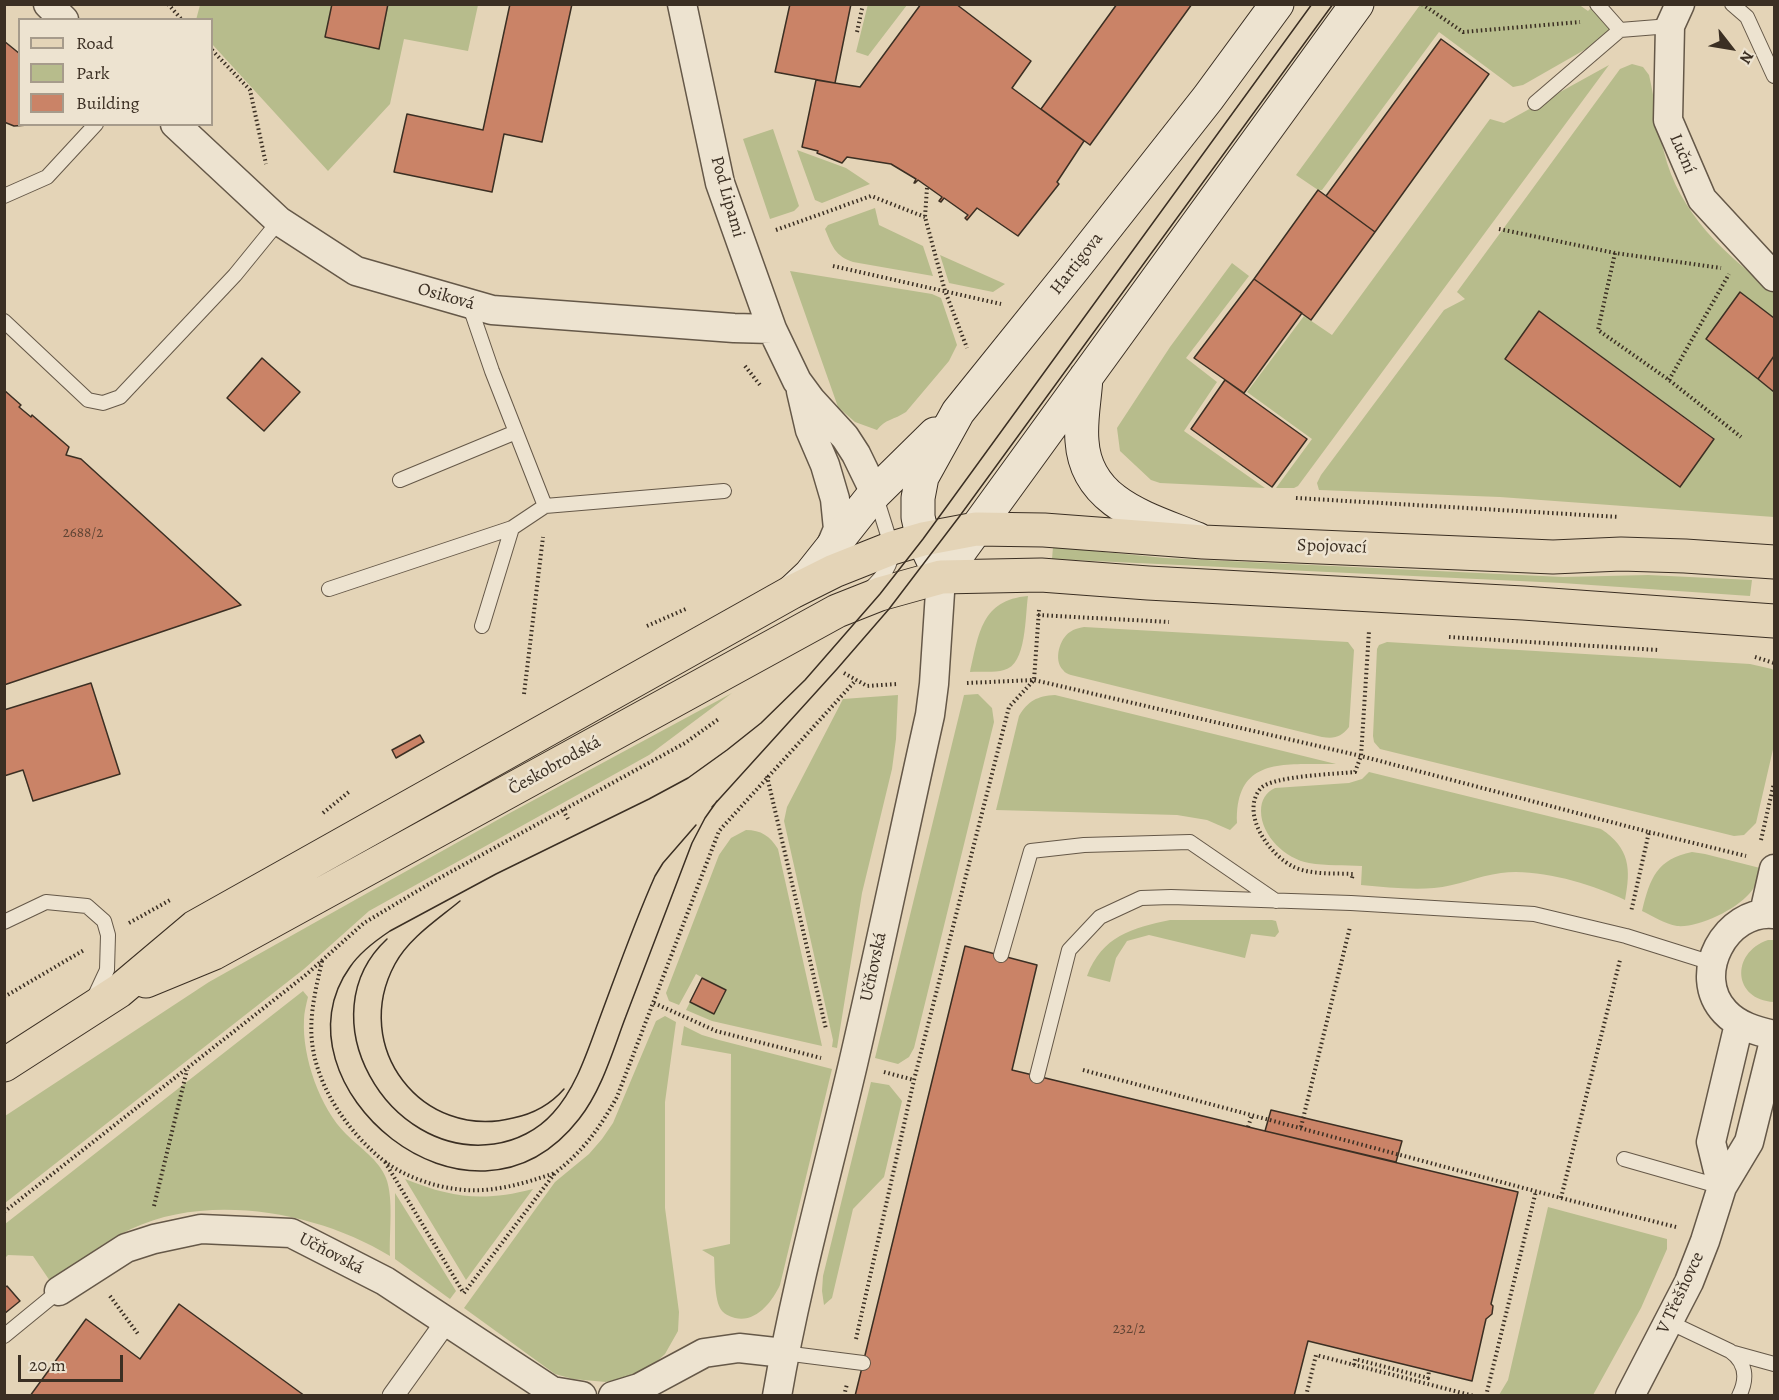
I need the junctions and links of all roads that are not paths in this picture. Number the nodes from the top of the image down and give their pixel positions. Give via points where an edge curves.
1 (48, 4) edge
2 (682, 4) edge
3 (1277, 4) edge
4 (1357, 4) edge
5 (1597, 4) edge
6 (1732, 4) edge
7 (1675, 15) edge
8 (62, 18) edge
9 (1620, 30) junction
10 (1774, 76) edge
11 (1535, 103) dead end
12 (94, 126) edge
13 (177, 126) edge
14 (4, 196) edge
15 (279, 221) junction
16 (1774, 277) edge
17 (469, 304) junction
18 (4, 321) edge
19 (772, 329) junction
20 (1086, 377) junction
21 (797, 381) junction
22 (958, 412) junction
23 (516, 432) junction
24 (400, 480) dead end
25 (724, 491) dead end
26 (875, 493) junction
27 (545, 506) junction
28 (512, 528) junction
29 (976, 529) junction
30 (923, 539) junction
31 (1203, 542) junction
32 (892, 548) junction
33 (828, 551) junction
34 (1774, 562) edge
35 (941, 577) junction
36 (330, 589) dead end
37 (792, 592) junction
38 (837, 611) junction
39 (1774, 621) edge
40 (482, 626) dead end
41 (1763, 858) edge
42 (1276, 900) junction
43 (1769, 913) edge
44 (4, 922) edge
45 (1001, 955) dead end
46 (1712, 963) junction
47 (119, 991) junction
48 (88, 1011) junction
49 (1739, 1024) junction
50 (1774, 1035) edge
51 (1774, 1041) edge
52 (4, 1065) edge
53 (1037, 1076) dead end
54 (1624, 1159) dead end
55 (1722, 1187) junction
56 (59, 1292) joint
57 (446, 1322) junction
58 (1669, 1322) junction
59 (4, 1336) edge
60 (1730, 1351) junction
61 (784, 1353) junction
62 (857, 1361) road end
63 (1774, 1364) edge
64 (393, 1395) edge
65 (582, 1395) edge
66 (613, 1395) edge
67 (777, 1395) edge
68 (1630, 1395) edge
69 (1739, 1395) edge

1 - 8 street
2 - 19 street, Pod Lipami via 720,183
3 - 22 main road, Hartigova via 1208,98
4 - 20 main road
5 - 9 lane
6 - 10 lane via 1748,17
7 - 9 lane
7 - 16 street, Luční via 1668,120 1701,198
9 - 11 lane
12 - 14 lane via 47,177
13 - 15 street, Osiková
15 - 17 street, Osiková via 356,271
15 - 18 lane via 235,275 120,397 103,403 88,400
17 - 19 street, Osiková via 492,310
17 - 23 lane
19 - 21 street, Pod Lipami
20 - 29 main road
20 - 31 main road via 1082,443 1096,482 1113,501 1127,509
21 - 26 street, Pod Lipami via 845,437
21 - 33 street, Pod Lipami via 810,430 836,499 838,529
22 - 26 main road
22 - 30 main road, Hartigova via 922,477 918,517
23 - 24 lane
23 - 27 lane
25 - 27 lane
26 - 32 lane
26 - 33 main road
27 - 28 lane
28 - 36 lane
28 - 40 lane
29 - 30 main road, Spojovací
29 - 31 main road, Spojovací
29 - 35 main road
30 - 32 main road, Spojovací
30 - 35 main road, Hartigova
31 - 34 main road, Spojovací
32 - 37 main road, Českobrodská
32 - 38 lane via 890,564 880,580
33 - 37 main road
35 - 38 main road, Českobrodská
35 - 39 main road via 1041,575
35 - 61 street, Učňovská via 931,707 853,1065
37 - 47 main road, Českobrodská via 195,927
38 - 47 main road, Českobrodská via 214,953
41 - 43 street
42 - 45 lane via 1190,842 1031,851
42 - 46 lane via 1533,914 1626,936
42 - 53 lane via 1141,898 1100,917 1069,950
43 - 46 street via 1740,921 1721,939
44 - 48 lane via 46,902 87,906 104,921 108,935 107,970
46 - 49 street via 1715,999
47 - 48 main road, Českobrodská
48 - 52 main road, Českobrodská
49 - 50 street
49 - 55 street via 1711,1142
51 - 55 street, V Třešňovce via 1749,1142
54 - 55 lane
55 - 58 street, V Třešňovce via 1689,1282
56 - 57 street, Učňovská via 126,1248 154,1239 201,1229 291,1233 385,1281
56 - 59 lane
57 - 64 street
57 - 65 street, Učňovská via 552,1391
58 - 60 lane
58 - 68 street, V Třešňovce
60 - 63 lane
60 - 69 lane via 1743,1366 1745,1377
61 - 62 lane
61 - 66 street via 739,1348 704,1353 639,1388
61 - 67 street, Učňovská

